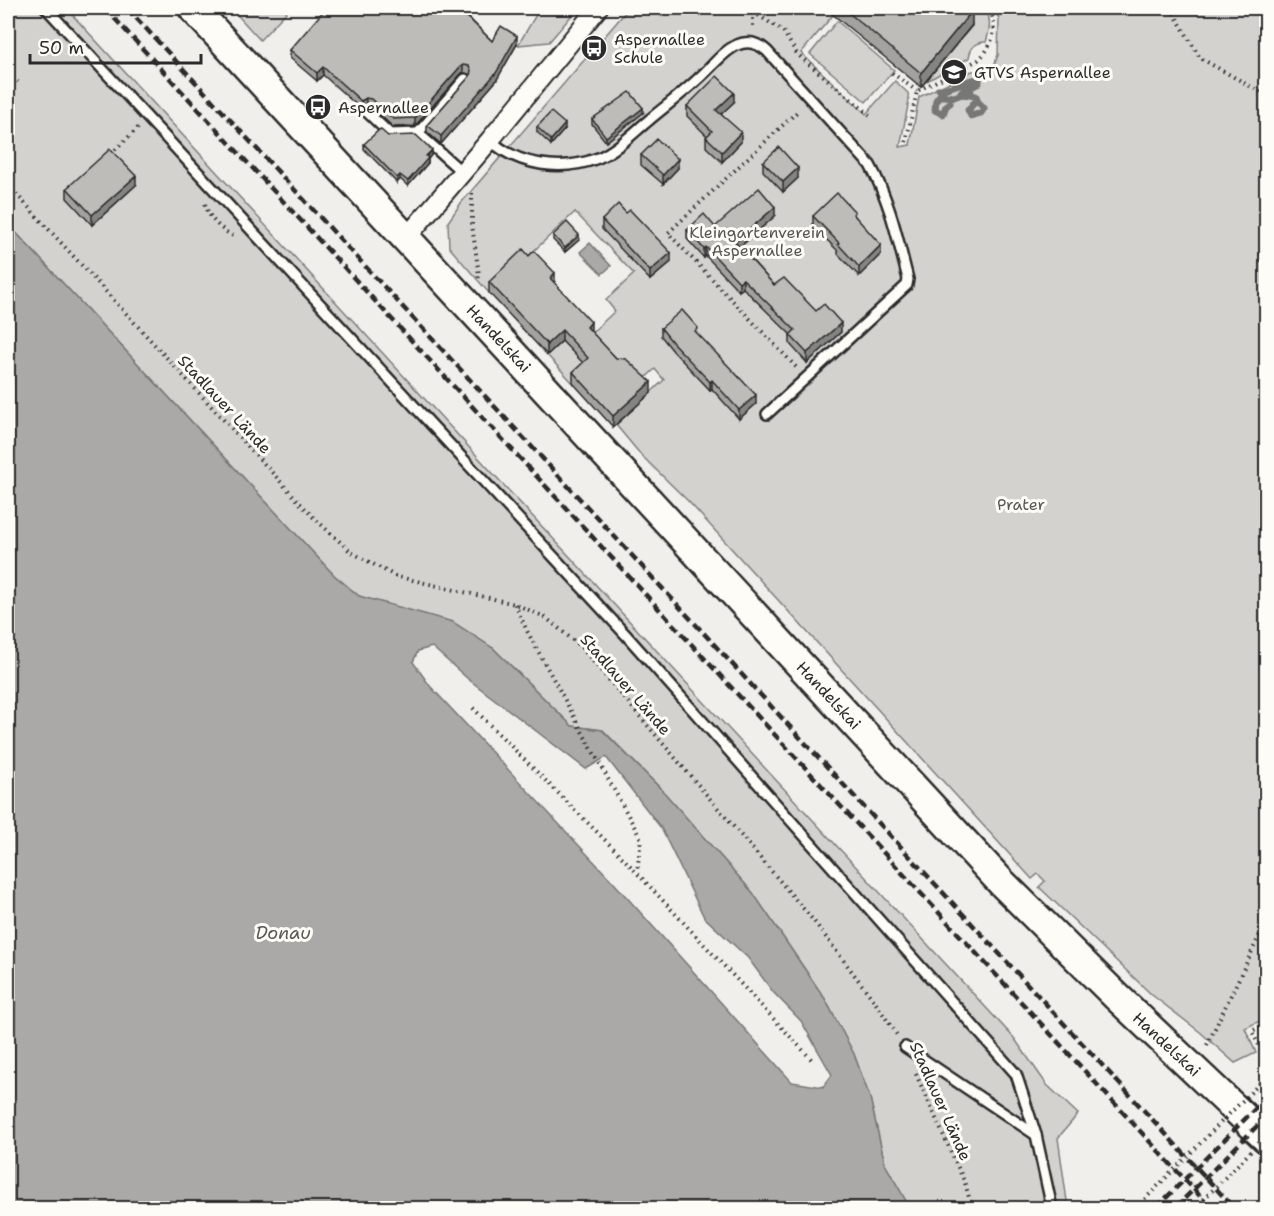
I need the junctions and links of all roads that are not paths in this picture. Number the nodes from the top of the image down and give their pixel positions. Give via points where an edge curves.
1 (46, 8) edge
2 (193, 8) edge
3 (598, 8) edge
4 (465, 79) edge
5 (367, 112) dead end
6 (418, 133) junction
7 (490, 140) junction
8 (467, 178) junction
9 (406, 238) junction
10 (766, 414) dead end
11 (905, 1047) road end
12 (1036, 1135) junction
13 (1266, 1137) edge
14 (1052, 1209) edge

1 - 12 lane via 627,635 965,1015 1016,1074
2 - 9 main road, Handelskai
3 - 7 street
4 - 6 lane
5 - 6 lane via 390,134
6 - 8 lane
7 - 8 street
7 - 10 lane via 502,151 539,164 577,164 597,158 628,138 731,48 753,43 762,46 870,165 891,211 908,279 907,285
8 - 9 street
9 - 13 main road, Handelskai via 1001,882
11 - 12 lane
12 - 14 lane

